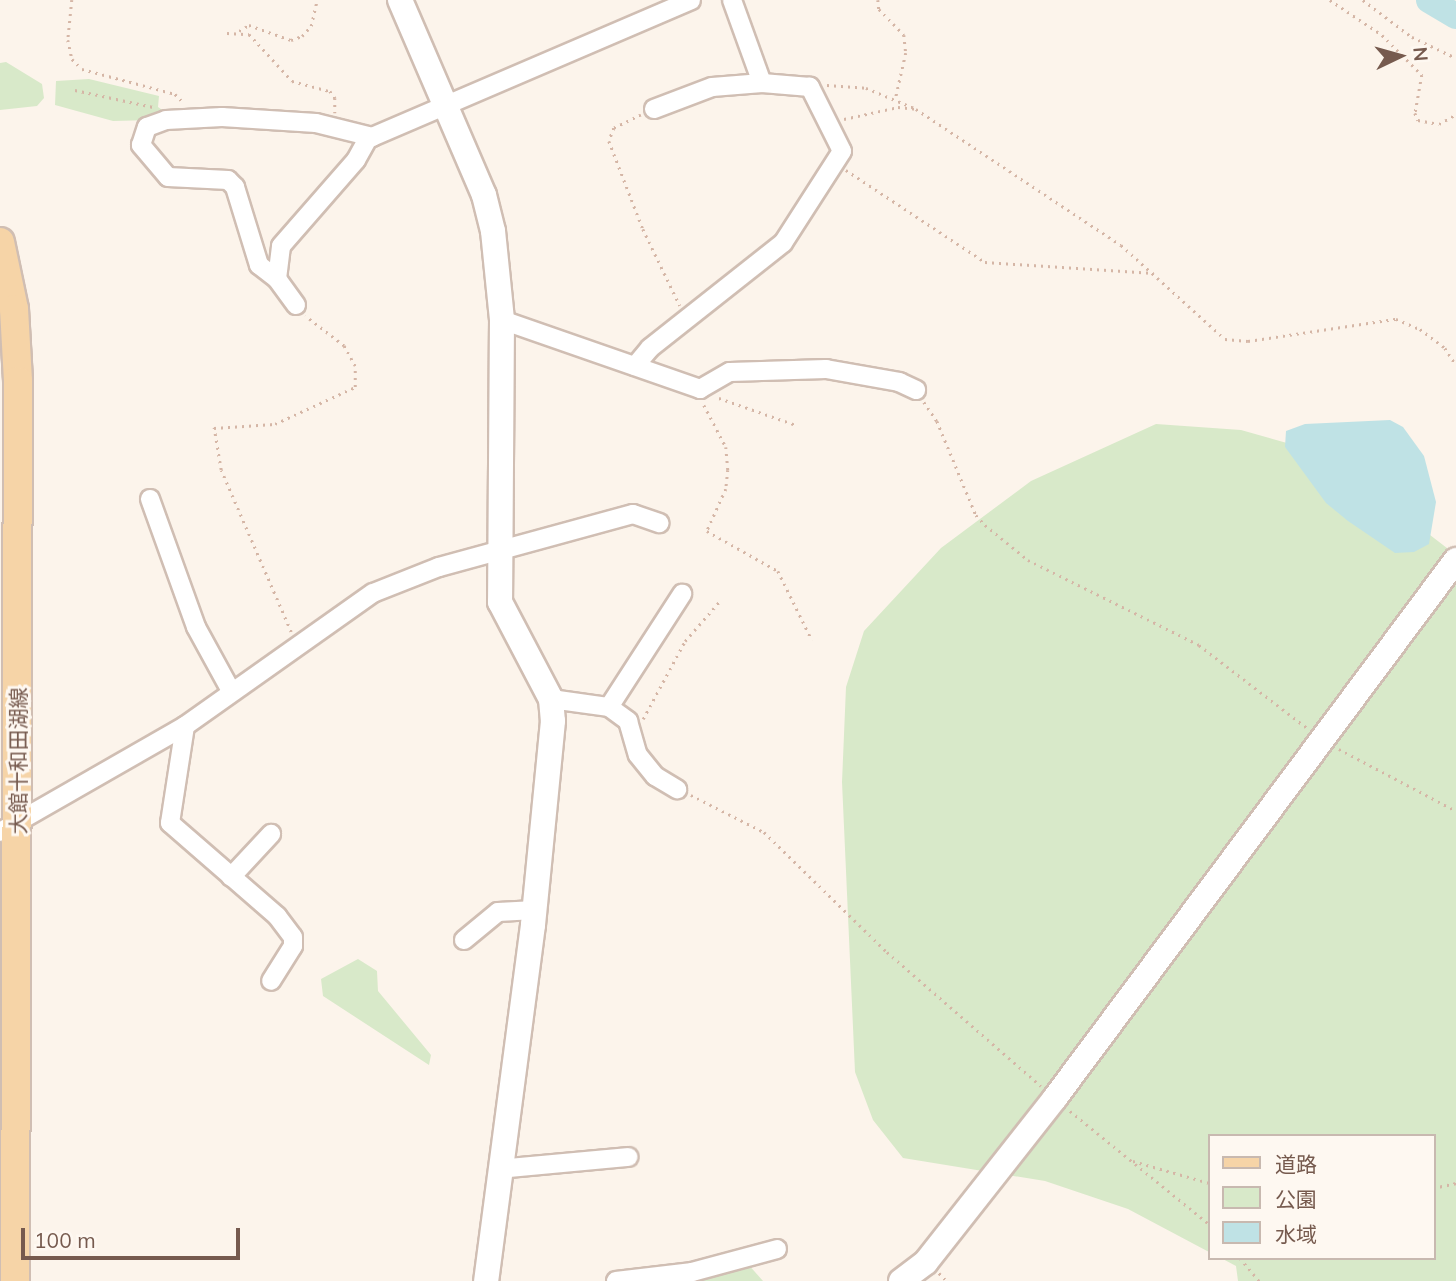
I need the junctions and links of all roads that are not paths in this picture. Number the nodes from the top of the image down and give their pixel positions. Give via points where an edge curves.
1 (400, 0) edge
2 (691, 0) edge
3 (732, 0) edge
4 (762, 83) junction
5 (446, 108) junction
6 (654, 109) road end
7 (368, 138) junction
8 (0, 242) edge
9 (277, 279) junction
10 (296, 305) road end
11 (502, 320) junction
12 (635, 366) junction
13 (916, 390) road end
14 (150, 499) dead end
15 (659, 523) dead end
16 (500, 551) junction
17 (1456, 560) edge
18 (682, 594) dead end
19 (231, 691) junction
20 (551, 699) junction
21 (609, 707) junction
22 (185, 726) junction
23 (677, 789) road end
24 (9, 827) edge
25 (271, 834) dead end
26 (231, 877) junction
27 (535, 910) junction
28 (464, 940) dead end
29 (271, 981) dead end
30 (8, 1058) edge
31 (628, 1157) dead end
32 (499, 1169) junction
33 (777, 1249) dead end
34 (486, 1280) edge
35 (15, 1281) edge
36 (616, 1281) edge
37 (901, 1281) edge

1 - 5 street
2 - 5 street
3 - 4 street
4 - 6 street via 712,87
4 - 12 street via 810,87 824,124 842,152 783,243 686,318
5 - 7 street
5 - 11 street via 484,195 493,231
7 - 9 street via 356,160 281,246
7 - 9 street via 332,127 186,118 147,127 141,145 168,177 228,180 235,187 259,265
8 - 24 main road, 大館十和田湖線 via 14,309 18,381
9 - 10 street
11 - 12 street
11 - 16 street
12 - 13 street via 699,389 730,372 826,369 900,382
14 - 19 street via 196,627
15 - 16 street via 633,514
16 - 19 street via 439,567 373,593
16 - 20 street via 500,603
17 - 37 street via 1055,1098 926,1262
18 - 21 street
19 - 22 street
20 - 21 street
20 - 27 street via 553,720
21 - 23 street via 628,721 638,755 655,776
22 - 24 street
22 - 26 street via 170,823
24 - 30 main road, 大館十和田湖線
25 - 26 street
26 - 29 street via 277,916 293,937 293,946
27 - 28 street via 498,912
27 - 32 street
30 - 35 main road, 大館十和田湖線
31 - 32 street
32 - 34 street
33 - 36 street via 692,1272

